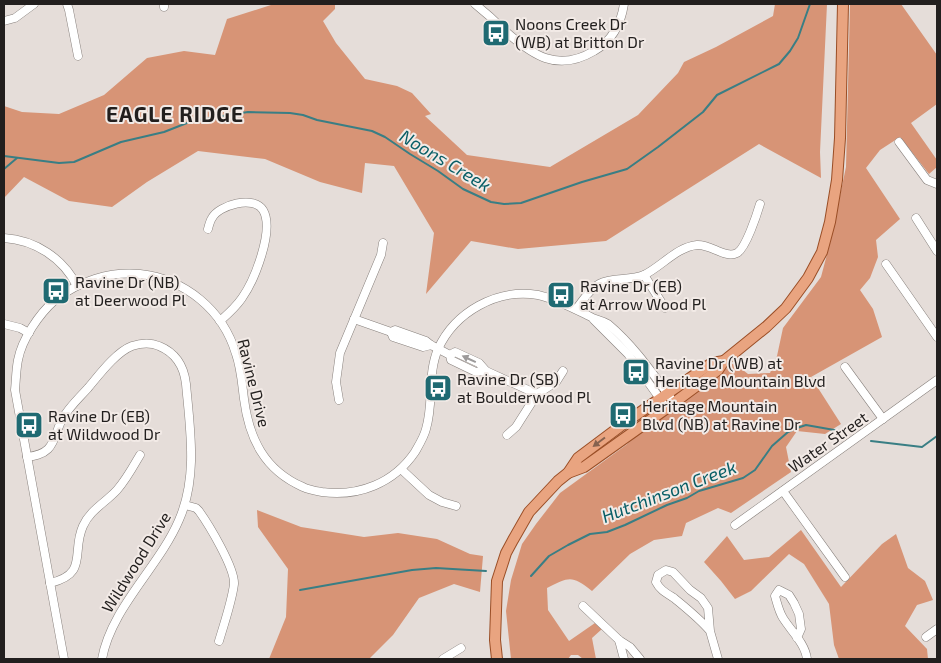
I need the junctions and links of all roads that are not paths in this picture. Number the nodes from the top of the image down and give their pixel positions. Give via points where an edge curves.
1 (34, 4) edge
2 (67, 4) edge
3 (475, 4) edge
4 (624, 4) edge
5 (843, 4) edge
6 (4, 21) edge
7 (78, 56) dead end
8 (899, 142) dead end
9 (937, 184) edge
10 (760, 204) dead end
11 (916, 218) dead end
12 (208, 229) dead end
13 (4, 238) edge
14 (383, 243) dead end
15 (937, 251) edge
16 (886, 264) dead end
17 (644, 275) junction
18 (77, 286) junction
19 (665, 308) dead end
20 (576, 309) junction
21 (354, 319) junction
22 (220, 320) junction
23 (4, 324) edge
24 (29, 333) junction
25 (937, 337) edge
26 (435, 347) junction
27 (724, 361) junction
28 (845, 367) dead end
29 (564, 372) dead end
30 (937, 380) edge
31 (537, 394) junction
32 (664, 396) junction
33 (339, 400) dead end
34 (670, 406) junction
35 (883, 419) junction
36 (507, 435) dead end
37 (140, 455) dead end
38 (27, 457) junction
39 (400, 469) junction
40 (568, 473) junction
41 (783, 491) junction
42 (185, 505) junction
43 (456, 506) dead end
44 (735, 525) dead end
45 (845, 577) dead end
46 (50, 583) junction
47 (583, 606) dead end
48 (937, 629) edge
49 (710, 631) junction
50 (926, 637) dead end
51 (797, 638) junction
52 (619, 640) junction
53 (219, 641) dead end
54 (461, 648) dead end
55 (64, 659) edge
56 (102, 659) edge
57 (443, 659) edge
58 (497, 659) edge
59 (624, 659) edge
60 (640, 659) edge
61 (718, 659) edge
62 (807, 659) edge

1 - 6 street via 16,18
2 - 7 street
3 - 4 street via 528,50 539,56 566,61 582,57 604,44 616,30
5 - 27 main road via 837,180 822,252 786,308
8 - 9 street via 927,180
10 - 17 street via 740,250 730,257 699,244
11 - 15 street
12 - 22 street via 212,216 242,203 258,205 266,222 262,253 254,277 241,300
13 - 18 street via 29,243 46,251 63,265
14 - 21 street
16 - 25 street
17 - 19 street
17 - 20 street via 600,283 590,290
18 - 22 street, Ravine Drive via 113,274 156,277 202,300
18 - 24 street, Ravine Drive via 51,303
20 - 26 street, Ravine Drive via 538,295 514,294 496,298 464,315
20 - 32 street, Ravine Drive via 604,322 628,343 643,360
21 - 26 street via 391,332 395,330
21 - 33 street via 340,353 336,382
22 - 39 street, Ravine Drive via 237,354 251,432 272,467 304,488 344,493 371,488
23 - 24 street
24 - 38 street, Ravine Drive via 18,357 14,390
26 - 31 street via 479,363 486,371
26 - 39 street, Ravine Drive via 427,429
27 - 32 main road via 712,363
27 - 34 main road via 718,370
28 - 35 street
29 - 31 street via 556,382
30 - 35 street, Water Street
31 - 36 street via 516,427
32 - 34 street, Ravine Drive
32 -> 40 main road via 578,458
34 - 40 main road via 584,467
35 - 41 street, Water Street
37 - 46 street via 119,488 94,510 83,525 72,572
38 - 42 street, Wildwood Drive via 48,449 67,412 118,356 132,346 154,344 175,356 185,376 191,456
38 - 46 street, Ravine Drive
39 - 43 street via 429,496
40 - 58 main road via 529,512 506,553 497,586
41 - 44 street, Water Street
41 - 45 street
42 - 53 street via 199,511 232,571 234,585
42 - 56 street, Wildwood Drive via 170,538 114,623
46 - 55 street, Ravine Drive
47 - 52 street
48 - 50 street
49 - 49 street via 708,608 701,598 673,572 666,570 658,574 656,582 660,588
49 - 61 street
51 - 51 street via 801,629 799,614 789,595 779,590 775,596 782,617
51 - 62 street
52 - 59 street
52 - 60 street
54 - 57 street

